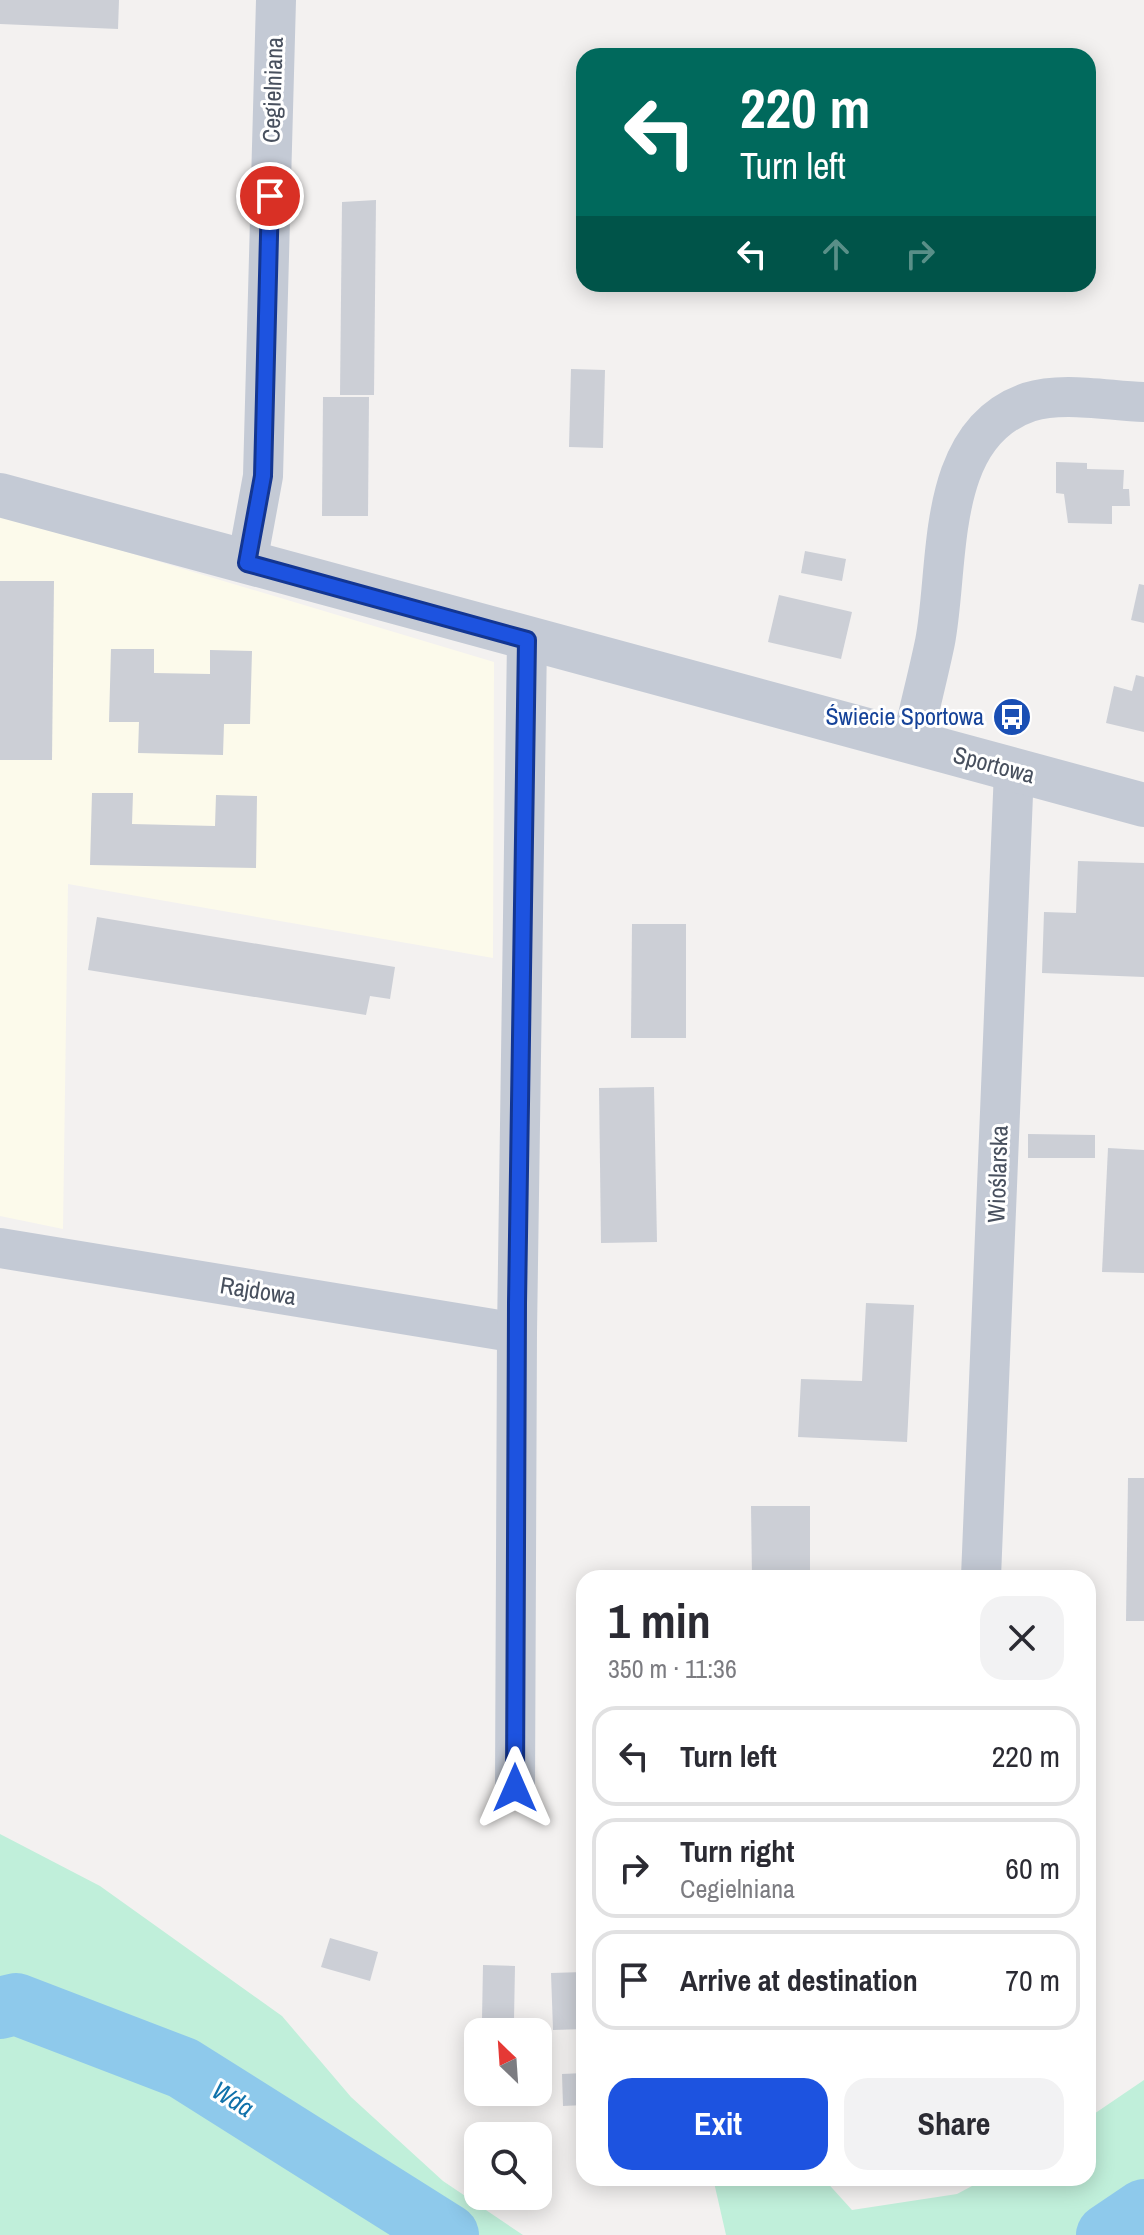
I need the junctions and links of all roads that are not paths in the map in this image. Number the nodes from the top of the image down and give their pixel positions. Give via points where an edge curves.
1 (276, 0) edge
2 (1144, 402) edge
3 (0, 495) edge
4 (247, 563) junction
5 (527, 640) junction
6 (912, 743) junction
7 (1014, 770) junction
8 (1144, 805) edge
9 (0, 1248) edge
10 (517, 1333) junction
11 (981, 1570) edge
12 (515, 1788) dead end

1 - 4 street, Cegielniana via 263,476
2 - 6 street via 1031,401 1003,414 979,437 955,487 935,641
3 - 4 street, Sportowa
4 - 5 street, Sportowa
5 - 6 street, Sportowa
5 - 10 street
6 - 7 street, Sportowa
7 - 8 street, Sportowa
7 - 11 street, Wioślarska
9 - 10 street, Rajdowa
10 - 12 street

